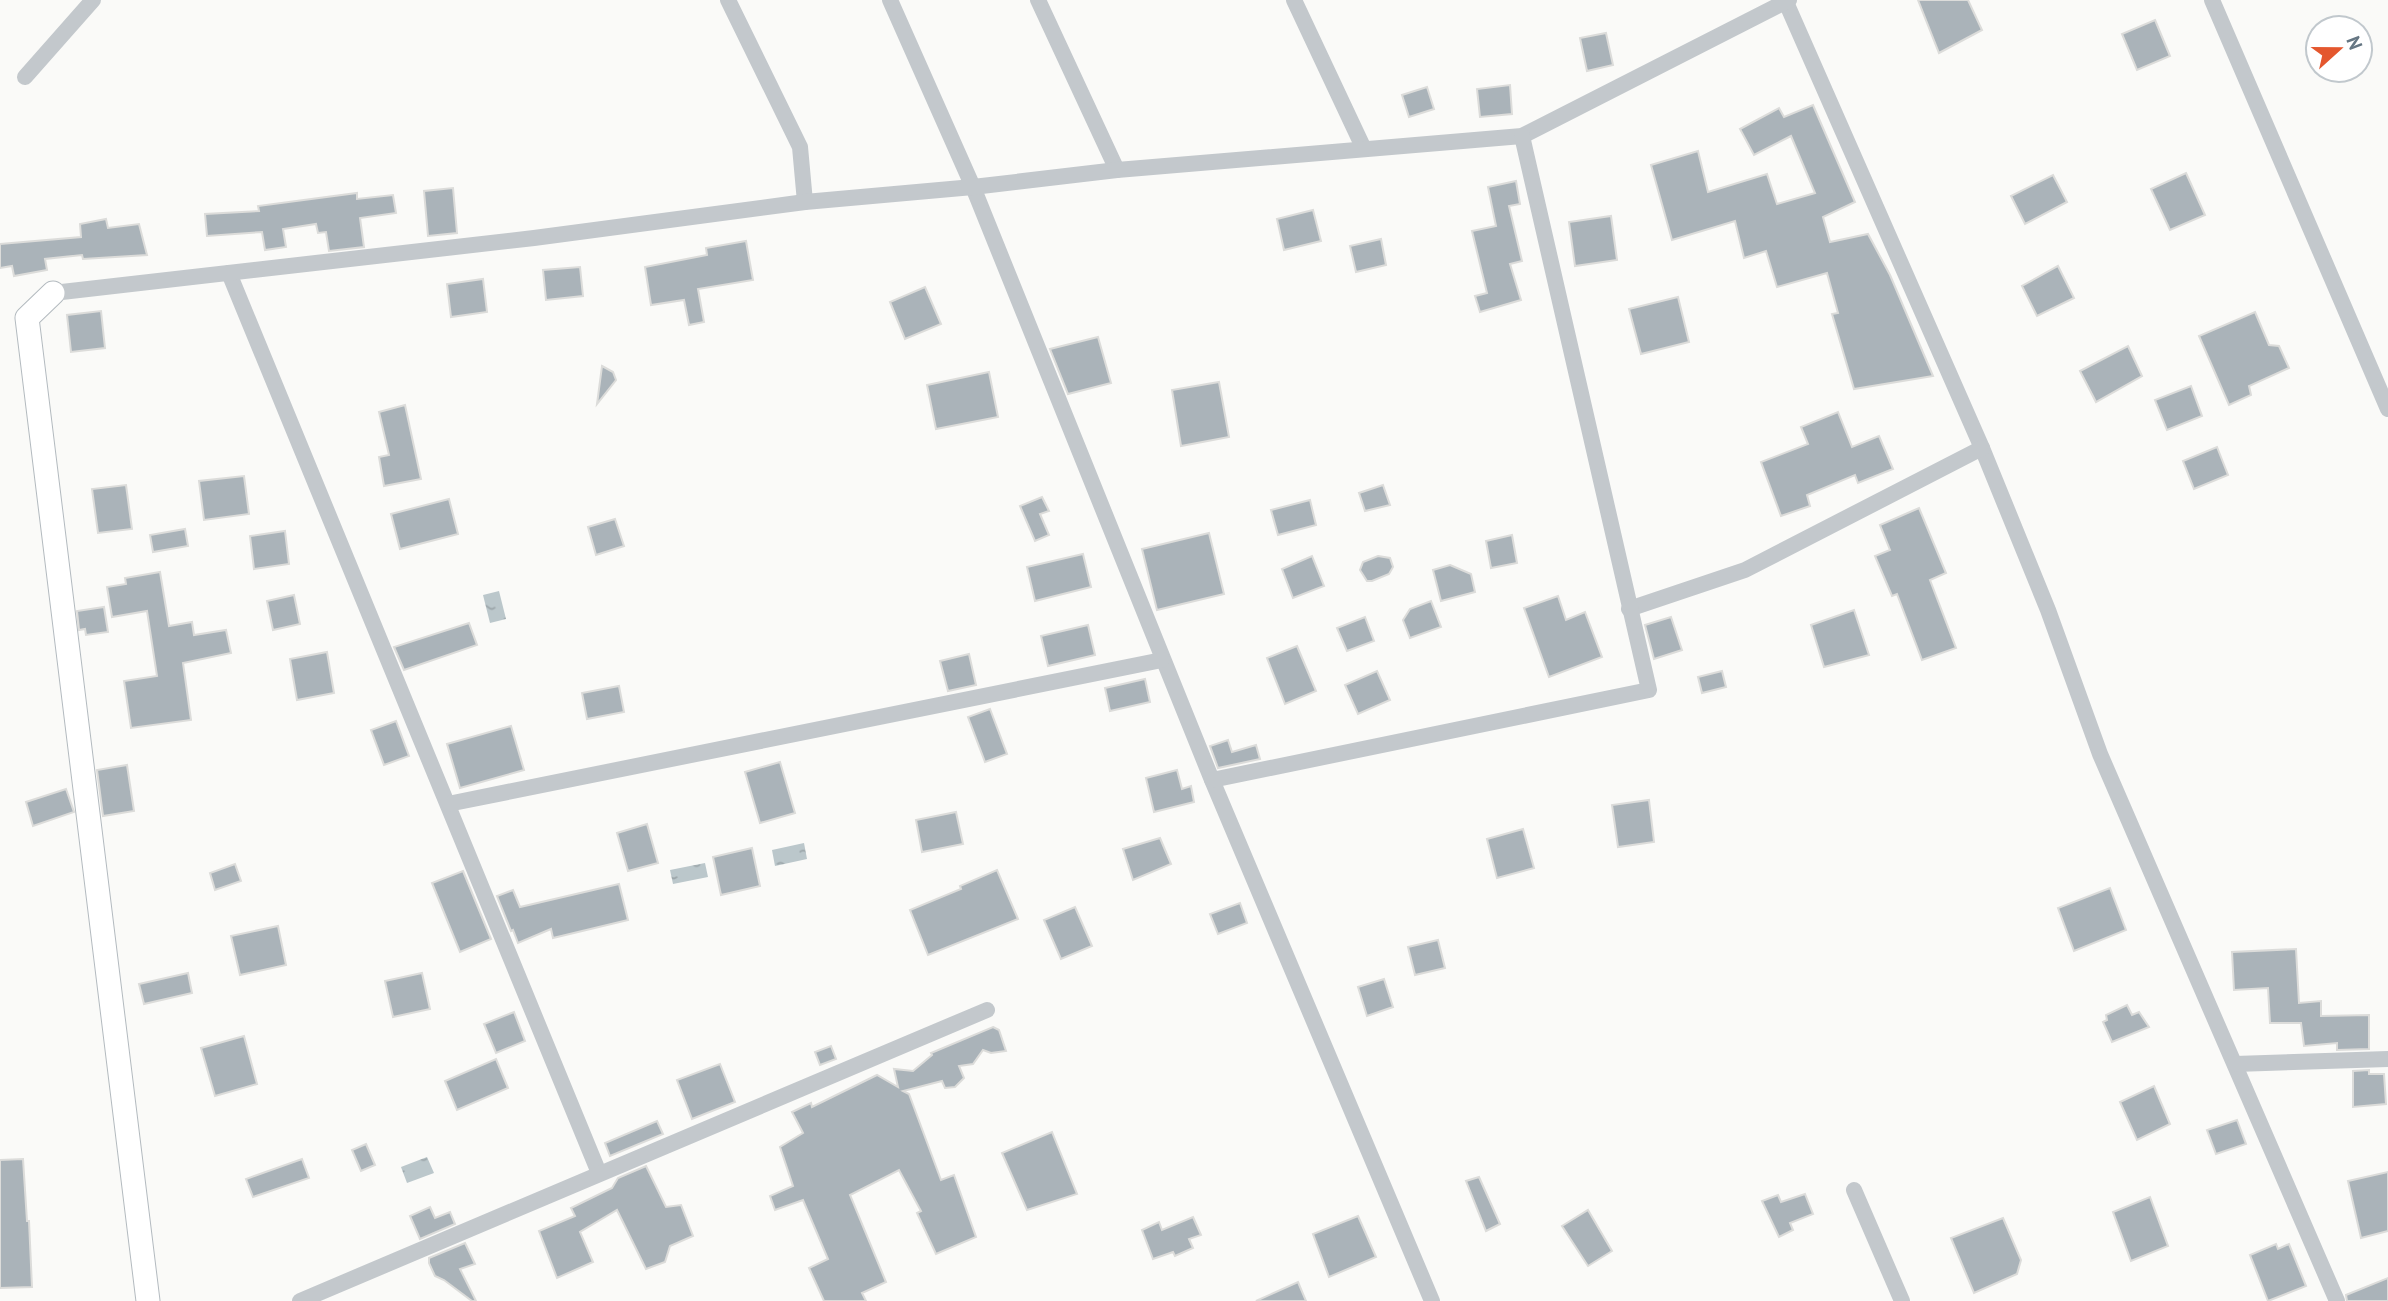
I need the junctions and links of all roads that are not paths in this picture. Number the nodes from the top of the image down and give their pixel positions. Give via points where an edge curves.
1 (93, 0) edge
2 (728, 0) edge
3 (890, 0) edge
4 (1038, 0) edge
5 (1294, 0) edge
6 (2212, 0) edge
7 (1787, 1) edge
8 (25, 77) dead end
9 (1522, 136) junction
10 (1364, 149) junction
11 (1116, 170) junction
12 (973, 187) junction
13 (804, 202) junction
14 (229, 273) junction
15 (52, 293) joint
16 (2388, 409) edge
17 (1982, 448) junction
18 (1629, 609) junction
19 (1162, 660) junction
20 (1212, 780) junction
21 (448, 804) junction
22 (987, 1010) dead end
23 (2388, 1059) edge
24 (2235, 1065) junction
25 (599, 1172) junction
26 (1854, 1190) dead end
27 (148, 1301) edge
28 (300, 1301) edge
29 (1432, 1301) edge
30 (1902, 1301) edge
31 (2337, 1301) edge

1 - 8 street
2 - 13 street via 800,147
3 - 12 street
4 - 11 street
5 - 10 street
6 - 16 street
7 - 9 street
7 - 17 street
9 - 10 street
9 - 18 street
10 - 11 street
11 - 12 street
12 - 13 street
12 - 19 street
13 - 14 street
14 - 15 street
14 - 21 street
15 - 27 street via 27,318
17 - 18 street via 1745,570
17 - 24 street via 2100,754
18 - 20 street via 1649,690
19 - 20 street
19 - 21 street
20 - 29 street
21 - 25 street
22 - 25 street
23 - 24 street
24 - 31 street
25 - 28 street
26 - 30 street

